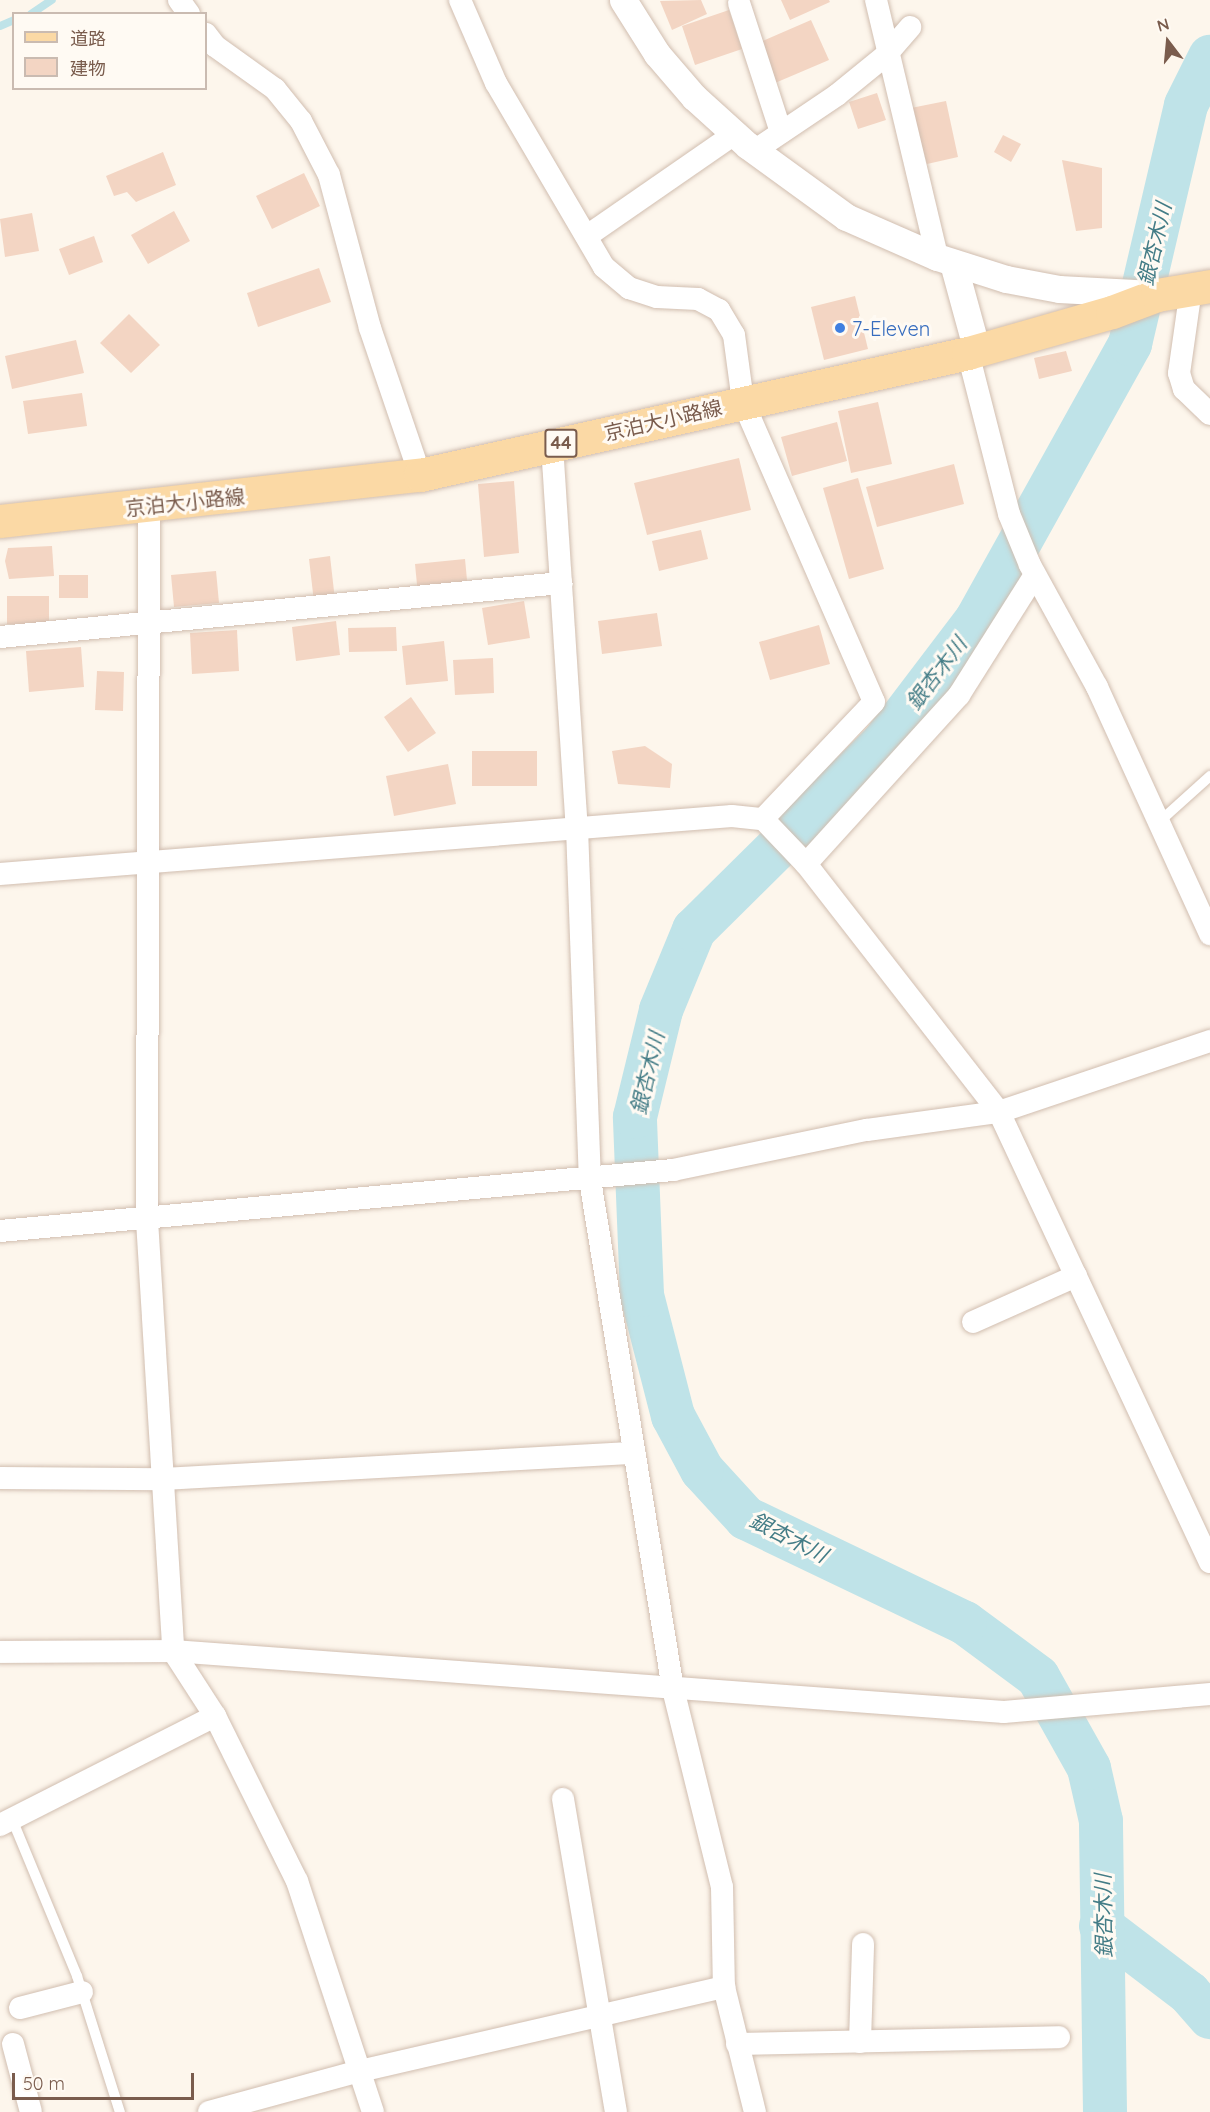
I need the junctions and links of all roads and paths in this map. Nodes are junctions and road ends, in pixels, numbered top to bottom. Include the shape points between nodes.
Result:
1 (460, 0) edge
2 (623, 0) edge
3 (876, 0) edge
4 (739, 3) dead end
5 (910, 27) dead end
6 (207, 35) edge
7 (886, 55) junction
8 (781, 132) junction
9 (745, 142) junction
10 (587, 236) junction
11 (945, 260) junction
12 (1182, 290) edge
13 (1116, 303) junction
14 (972, 352) junction
15 (743, 402) junction
16 (1210, 414) edge
17 (552, 445) junction
18 (420, 475) junction
19 (149, 506) junction
20 (0, 521) edge
21 (1032, 570) junction
22 (561, 583) junction
23 (148, 623) junction
24 (0, 637) edge
25 (1210, 776) edge
26 (763, 819) junction
27 (1159, 822) junction
28 (577, 828) junction
29 (146, 863) junction
30 (806, 864) junction
31 (0, 874) edge
32 (1210, 934) edge
33 (1210, 1041) edge
34 (999, 1112) junction
35 (590, 1180) junction
36 (147, 1220) junction
37 (0, 1231) edge
38 (1076, 1276) junction
39 (973, 1322) dead end
40 (634, 1453) junction
41 (0, 1478) edge
42 (163, 1479) junction
43 (1210, 1562) edge
44 (173, 1651) junction
45 (0, 1652) edge
46 (673, 1689) junction
47 (1210, 1694) edge
48 (215, 1716) junction
49 (563, 1799) dead end
50 (6, 1822) edge
51 (863, 1944) dead end
52 (724, 1987) junction
53 (82, 1992) junction
54 (20, 2008) dead end
55 (600, 2015) junction
56 (1059, 2037) dead end
57 (860, 2042) junction
58 (13, 2044) dead end
59 (737, 2044) junction
60 (360, 2071) junction
61 (31, 2112) edge
62 (120, 2112) edge
63 (208, 2112) edge
64 (373, 2112) edge
65 (616, 2112) edge
66 (755, 2112) edge

1 - 10 street via 496,83
2 - 9 street via 657,54 694,97
3 - 7 street
4 - 8 street
5 - 7 street
6 - 18 street via 275,89 301,121 329,175 370,328
7 - 8 street
7 - 11 street
8 - 9 street
9 - 10 street
9 - 11 street via 846,217
10 - 15 street via 604,267 629,288 657,297 698,299 720,310 734,335
11 - 13 street via 1006,279
11 - 14 street
12 - 13 main road, 京泊大小路線 / 44
12 - 16 street via 1179,373 1184,389
13 - 14 main road, 京泊大小路線 / 44
14 - 15 main road, 京泊大小路線 / 44
14 - 21 street via 1009,514
15 - 17 main road, 京泊大小路線 / 44
15 - 26 street via 874,702
17 - 18 main road, 京泊大小路線 / 44
17 - 22 street
18 - 19 main road, 京泊大小路線 / 44
19 - 20 main road, 京泊大小路線 / 44
19 - 23 street
21 - 27 street via 1097,687
21 - 30 street via 959,695
22 - 23 street
22 - 28 street
23 - 24 street
23 - 29 street
25 - 27 lane
26 - 28 street via 732,816
26 - 30 street
27 - 32 street
28 - 29 street
28 - 35 street
29 - 31 street
29 - 36 street
30 - 34 street
33 - 34 street
34 - 35 street via 867,1130 673,1170
34 - 38 street
35 - 36 street
35 - 40 street
36 - 37 street
36 - 42 street
38 - 39 street
38 - 43 street
40 - 42 street
40 - 46 street
41 - 42 street
42 - 44 street
44 - 45 street
44 - 46 street
44 - 48 street
46 - 47 street via 1004,1712
46 - 52 street via 722,1887
48 - 50 street
48 - 60 street via 297,1881
49 - 55 street
50 - 53 lane
51 - 57 street
52 - 55 street
52 - 59 street
53 - 54 street
53 - 62 lane
55 - 60 street
55 - 65 street
56 - 57 street
57 - 59 street
58 - 61 street
59 - 66 street
60 - 63 street
60 - 64 street

